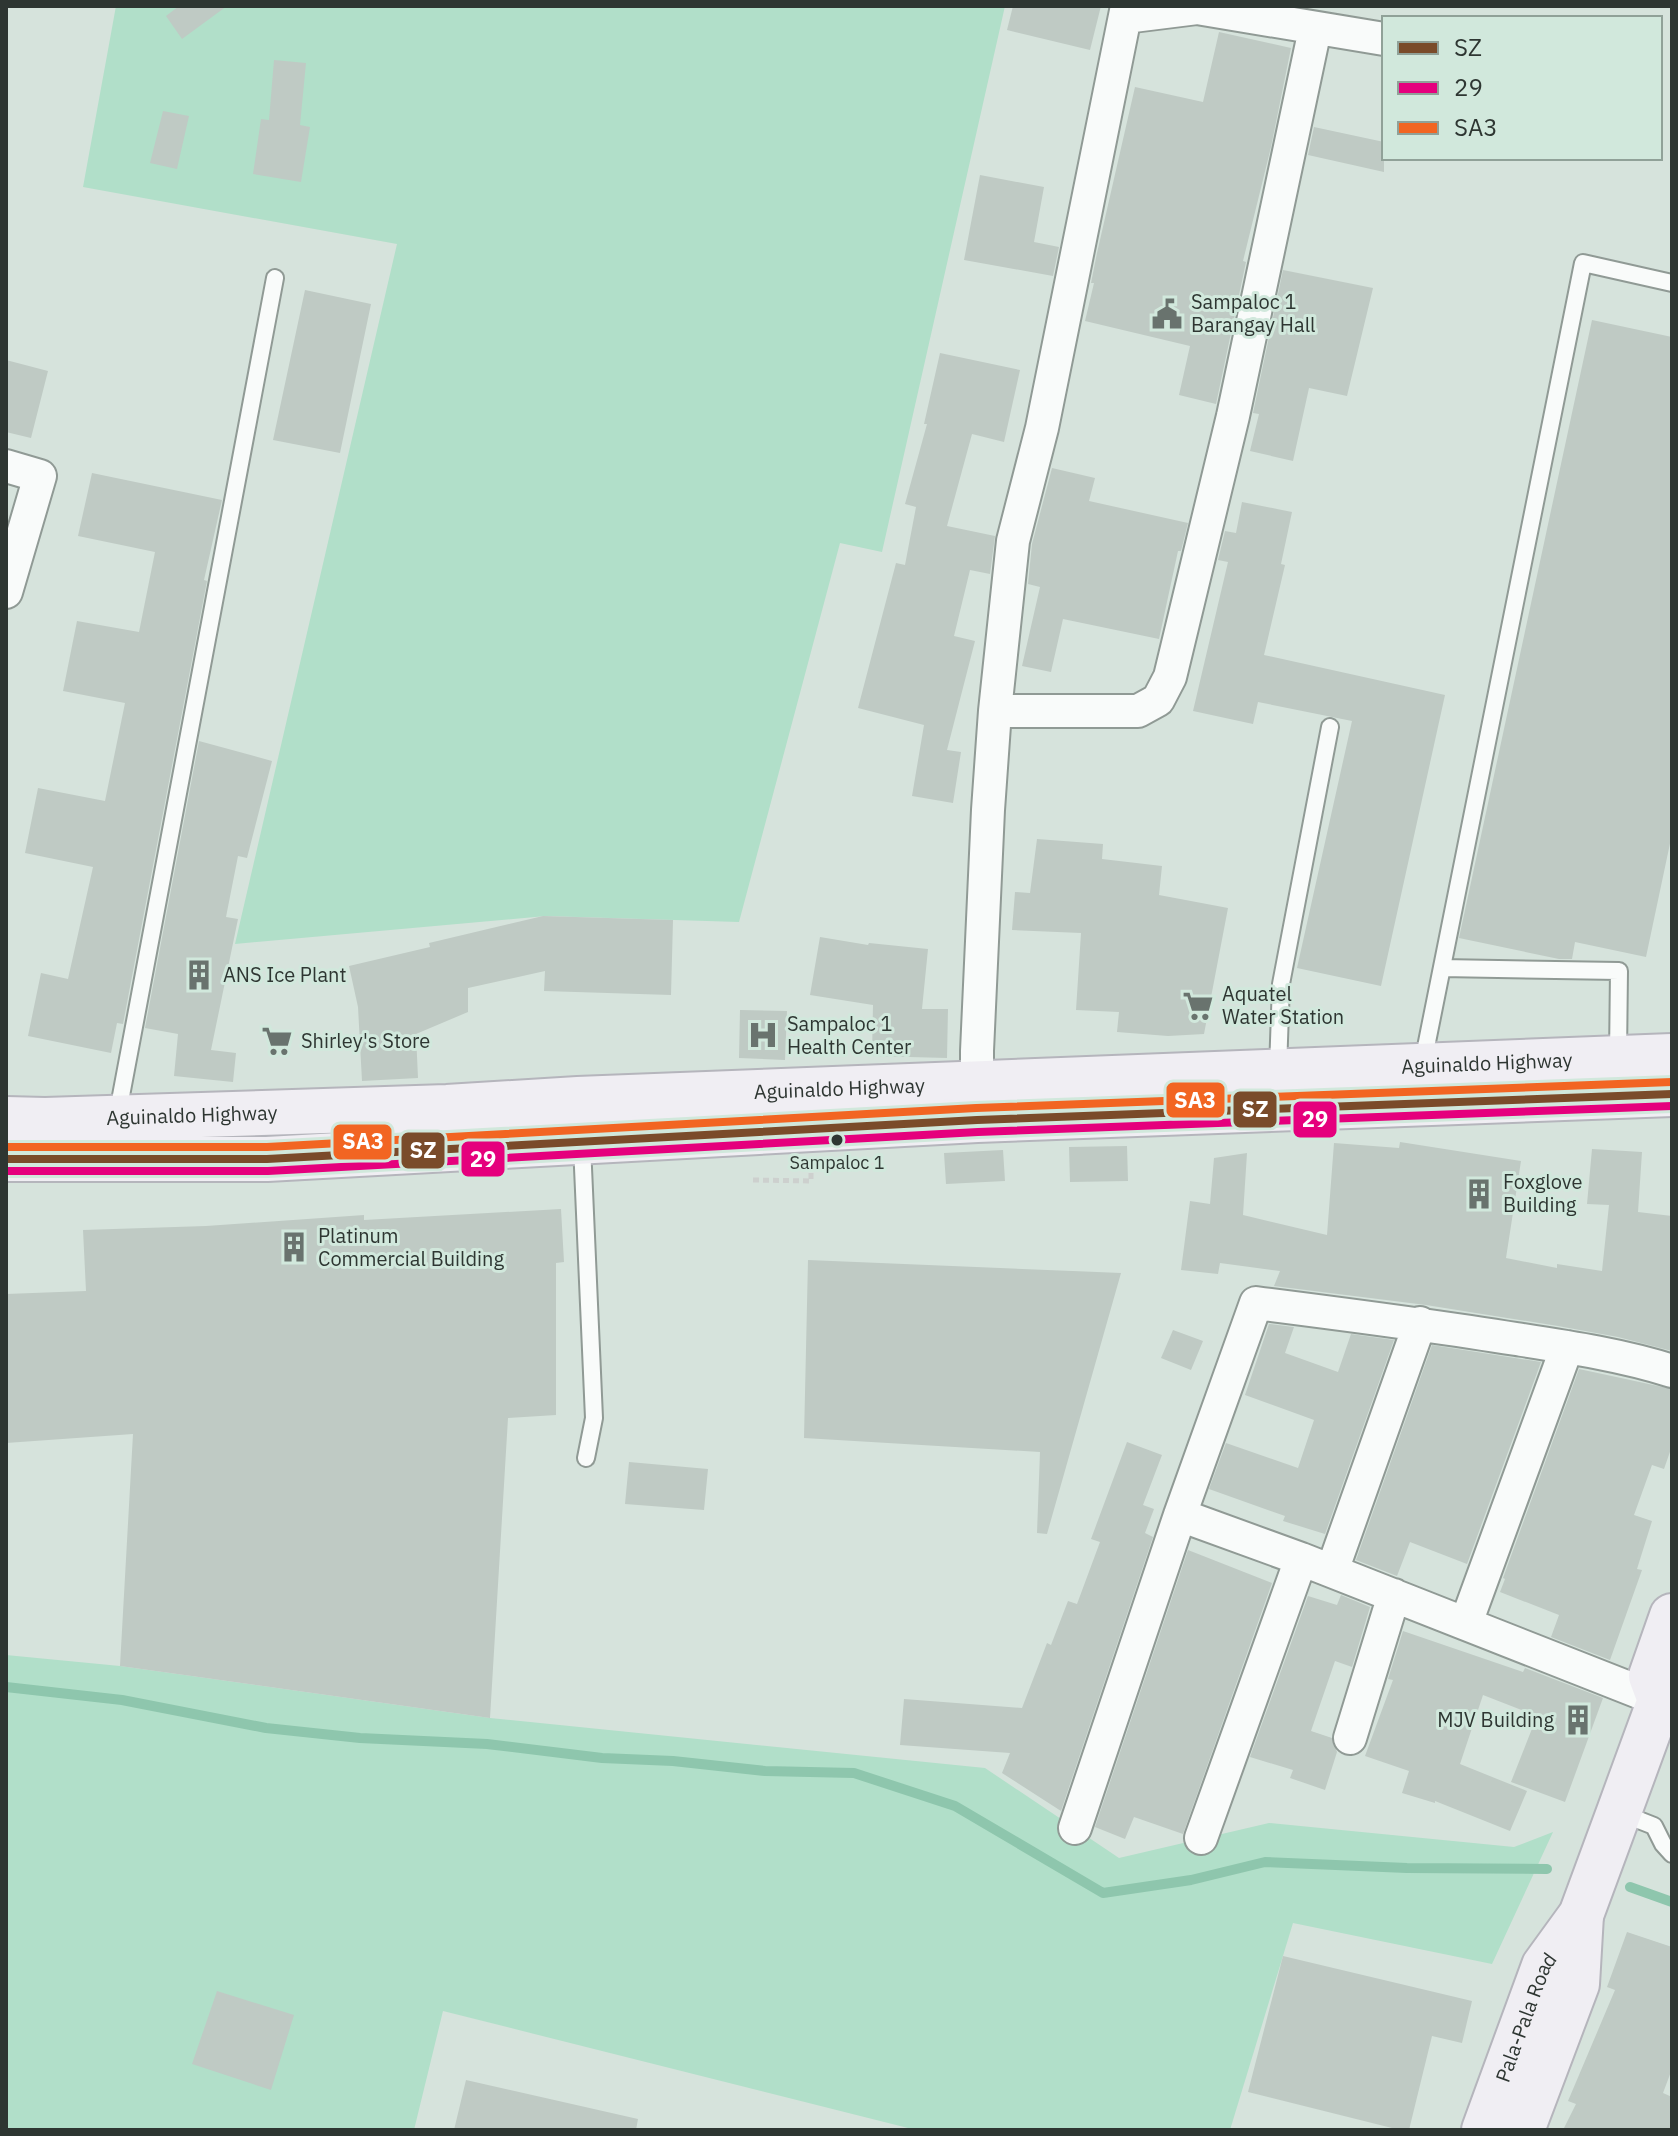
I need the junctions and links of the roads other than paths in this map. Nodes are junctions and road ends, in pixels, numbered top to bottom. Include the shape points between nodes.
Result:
1 (1126, 11) edge
2 (1315, 29) junction
3 (1382, 39) edge
4 (275, 278) dead end
5 (1672, 283) edge
6 (6, 466) edge
7 (6, 592) edge
8 (995, 711) junction
9 (1330, 727) dead end
10 (1442, 968) junction
11 (1672, 1056) edge
12 (1618, 1059) junction
13 (1422, 1068) junction
14 (1277, 1091) junction
15 (1672, 1094) edge
16 (977, 1102) junction
17 (117, 1117) junction
18 (580, 1120) junction
19 (25, 1140) edge
20 (1420, 1323) junction
21 (1567, 1347) junction
22 (1672, 1371) edge
23 (586, 1458) dead end
24 (1180, 1515) junction
25 (1301, 1559) junction
26 (1332, 1571) junction
27 (1394, 1595) junction
28 (1672, 1616) edge
29 (1466, 1623) junction
30 (1668, 1699) edge
31 (1350, 1738) dead end
32 (1615, 1823) junction
33 (1075, 1828) dead end
34 (1201, 1838) dead end
35 (1672, 1854) edge
36 (1581, 1915) junction
37 (1484, 2130) edge
38 (1522, 2130) edge

1 - 2 street via 1197,8
1 - 8 street via 1042,428 1013,541
2 - 3 street
2 - 8 street via 1231,428 1170,677 1158,700 1138,711
4 - 17 lane
5 - 10 lane via 1583,263
6 - 7 street via 40,476
8 - 16 street
9 - 14 lane via 1281,984
10 - 12 lane via 1619,971
10 - 13 lane
11 - 12 main road, Aguinaldo Highway
12 - 13 main road, Aguinaldo Highway
13 - 14 main road, Aguinaldo Highway
14 - 15 main road, Aguinaldo Highway
14 - 16 main road, Aguinaldo Highway
16 - 18 main road, Aguinaldo Highway
17 - 18 main road, Aguinaldo Highway via 447,1107
17 - 19 main road, Aguinaldo Highway
18 - 19 main road, Aguinaldo Highway via 267,1159
18 - 23 lane via 594,1418
20 - 21 street
20 - 24 street via 1256,1303
20 - 26 street
21 - 22 street
21 - 29 street
24 - 25 street
24 - 33 street
25 - 26 street
25 - 34 street
26 - 27 street
27 - 29 street
27 - 31 street
28 - 30 main road, Pala-Pala Road via 1651,1676
29 - 30 street
30 - 32 main road, Pala-Pala Road
32 - 35 lane via 1654,1826
32 - 36 main road, Pala-Pala Road
36 - 37 main road, Pala-Pala Road via 1544,1966
36 - 38 main road, Pala-Pala Road via 1577,1984

